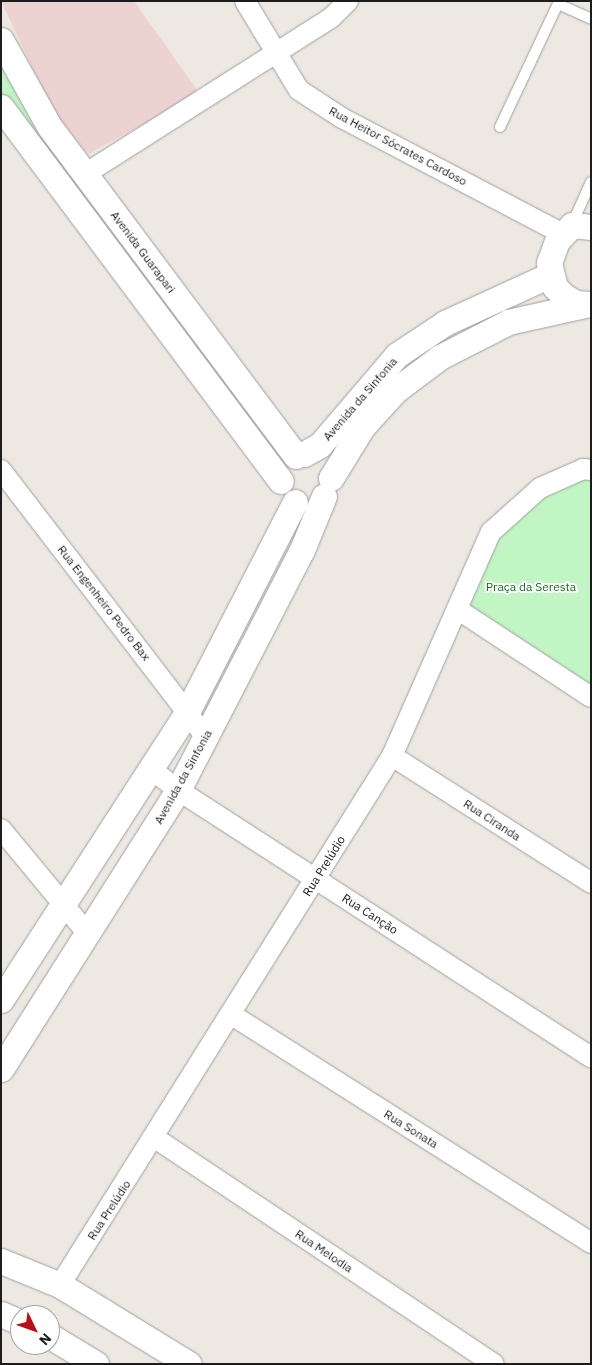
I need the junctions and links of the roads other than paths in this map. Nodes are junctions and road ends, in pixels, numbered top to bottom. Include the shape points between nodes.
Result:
1 (245, 1) edge
2 (348, 1) edge
3 (591, 19) edge
4 (1, 40) edge
5 (276, 54) junction
6 (1, 107) edge
7 (500, 127) dead end
8 (85, 174) junction
9 (591, 182) edge
10 (65, 189) junction
11 (575, 229) edge
12 (550, 275) junction
13 (590, 304) edge
14 (300, 455) junction
15 (1, 470) edge
16 (591, 470) edge
17 (281, 481) junction
18 (328, 487) junction
19 (295, 502) junction
20 (457, 609) junction
21 (591, 697) edge
22 (187, 712) junction
23 (206, 736) junction
24 (392, 756) junction
25 (151, 769) junction
26 (178, 790) junction
27 (1, 829) edge
28 (316, 879) junction
29 (591, 883) edge
30 (61, 904) junction
31 (87, 933) junction
32 (1, 1000) edge
33 (232, 1015) junction
34 (591, 1056) edge
35 (1, 1069) edge
36 (155, 1138) junction
37 (591, 1242) edge
38 (1, 1261) edge
39 (60, 1285) junction
40 (60, 1342) edge
41 (96, 1364) edge
42 (189, 1364) edge
43 (494, 1364) edge

1 - 5 street, Rua Heitor Sócrates Cardoso
2 - 5 street via 331,18
3 - 7 lane via 558,4
4 - 8 street, Avenida Guarapari via 50,126
5 - 8 street
5 - 11 street, Rua Heitor Sócrates Cardoso via 299,90 342,118
6 - 10 street, Avenida Guarapari
8 - 10 street
8 - 14 street, Avenida Guarapari
9 - 11 lane
10 - 17 street, Avenida Guarapari
11 - 12 street via 551,251
12 - 13 street, Avenida da Sinfonia via 564,296
12 - 14 street, Avenida da Sinfonia via 445,323 398,355 320,446
13 - 18 street, Avenida da Sinfonia via 508,322 440,356 396,390 363,426
14 - 17 street, Avenida da Sinfonia via 284,466
14 - 18 street, Avenida da Sinfonia via 325,463
15 - 22 street, Rua Engenheiro Pedro Bax
16 - 20 street, Rua Prelúdio via 583,469 540,488 491,532
17 - 19 street via 288,497
18 - 19 street via 311,504
18 - 23 street, Avenida da Sinfonia via 302,550
19 - 22 street
20 - 21 street
20 - 24 street, Rua Prelúdio
22 - 23 street, Rua Engenheiro Pedro Bax
22 - 25 street
23 - 26 street, Avenida da Sinfonia
24 - 28 street, Rua Prelúdio
24 - 29 street, Rua Ciranda
25 - 26 street, Rua Canção
25 - 30 street
26 - 28 street, Rua Canção
26 - 31 street, Avenida da Sinfonia
27 - 30 street
28 - 33 street, Rua Prelúdio
28 - 34 street, Rua Canção
30 - 31 street
30 - 32 street
31 - 35 street, Avenida da Sinfonia
33 - 36 street, Rua Prelúdio
33 - 37 street, Rua Sonata
36 - 39 street, Rua Prelúdio
36 - 43 street, Rua Melodia
38 - 39 street
39 - 42 street
40 - 41 street

